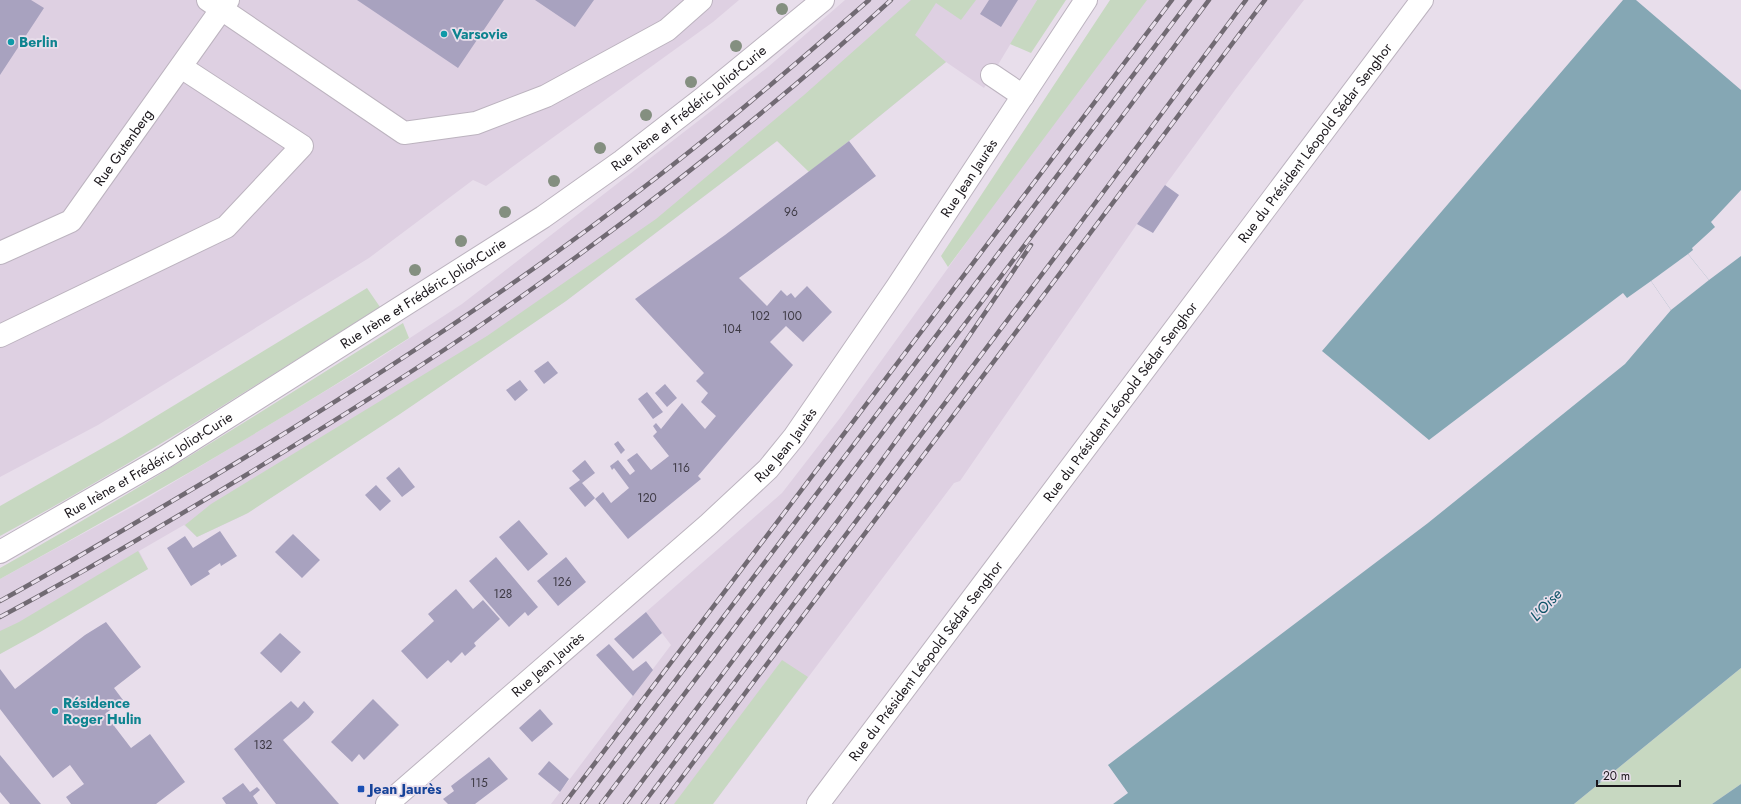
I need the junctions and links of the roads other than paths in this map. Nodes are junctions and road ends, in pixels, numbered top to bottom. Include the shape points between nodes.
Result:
1 (701, 0) edge
2 (823, 0) edge
3 (1086, 0) edge
4 (1422, 0) edge
5 (219, 3) edge
6 (181, 67) junction
7 (992, 75) dead end
8 (1023, 96) junction
9 (0, 253) edge
10 (0, 336) edge
11 (0, 552) edge
12 (387, 804) edge
13 (818, 804) edge

1 - 5 street via 667,30 546,96 476,123 404,133
2 - 11 street, Rue Irène et Frédéric Joliot-Curie via 702,99 543,218 171,454
3 - 8 street, Rue Jean Jaurès
4 - 13 street, Rue du Président Léopold Sédar Senghor
5 - 6 street, Rue Gutenberg
6 - 9 street, Rue Gutenberg via 71,221
6 - 10 street via 302,146 226,227
7 - 8 street
8 - 12 street, Rue Jean Jaurès via 802,425 768,469 709,524

